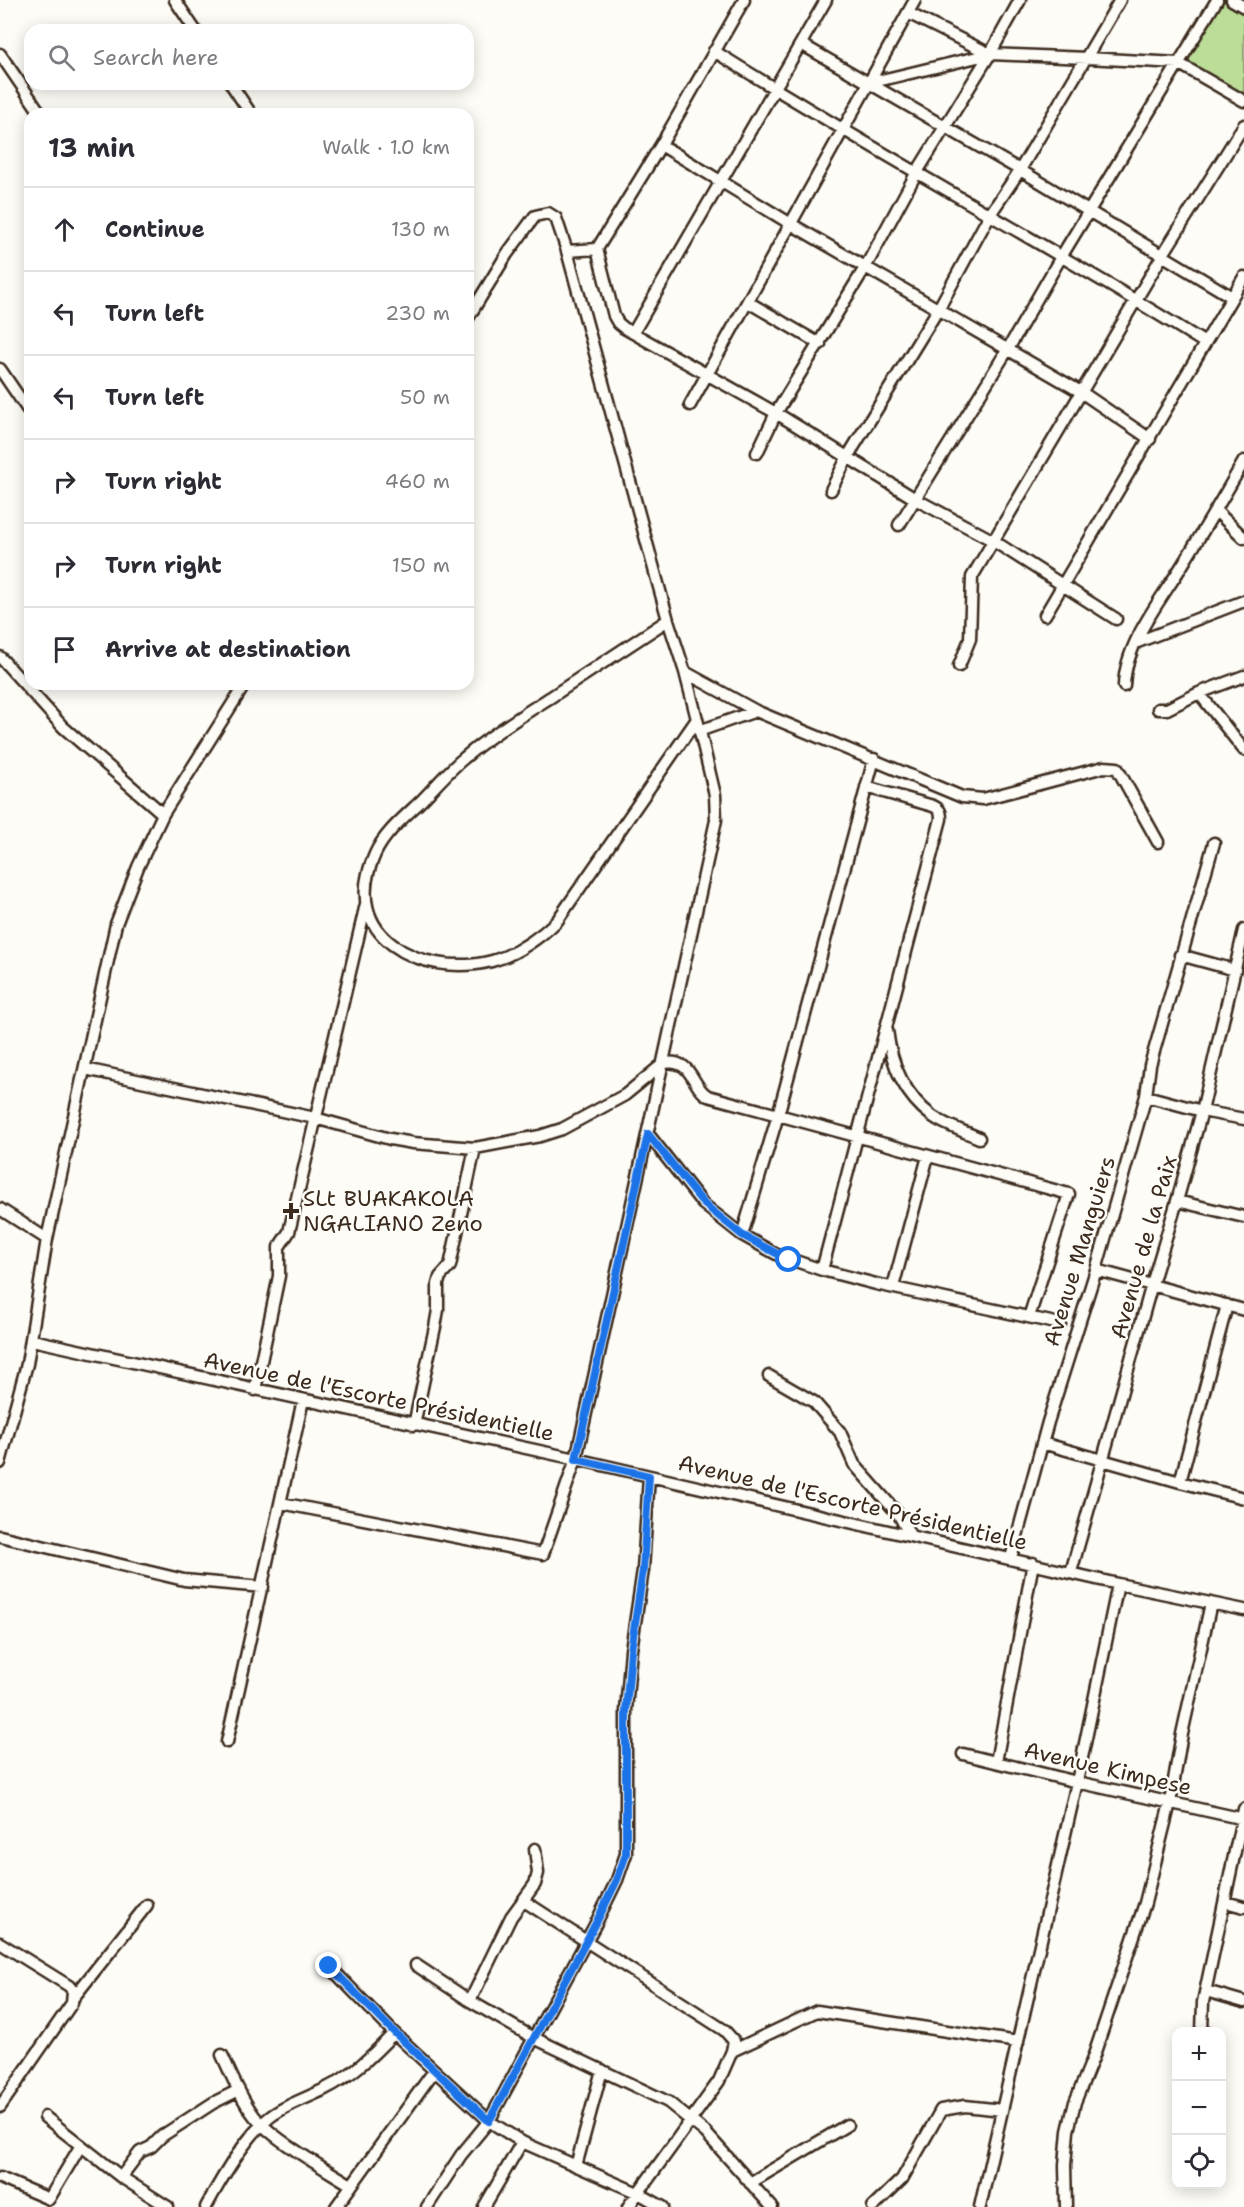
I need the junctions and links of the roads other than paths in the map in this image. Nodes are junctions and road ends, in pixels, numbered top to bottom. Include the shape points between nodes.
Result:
1 (175, 0) edge
2 (744, 0) edge
3 (826, 0) edge
4 (915, 0) edge
5 (1020, 0) edge
6 (1120, 0) edge
7 (1217, 0) edge
8 (1232, 0) edge
9 (1244, 7) edge
10 (908, 13) junction
11 (191, 24) edge
12 (801, 44) junction
13 (714, 51) junction
14 (0, 54) edge
15 (990, 54) junction
16 (1087, 58) junction
17 (1178, 63) junction
18 (868, 83) junction
19 (24, 89) edge
20 (774, 89) junction
21 (25, 90) edge
22 (235, 90) edge
23 (1244, 101) edge
24 (37, 108) edge
25 (247, 108) edge
26 (1244, 124) edge
27 (944, 127) junction
28 (843, 131) junction
29 (661, 145) junction
30 (1020, 170) junction
31 (917, 172) junction
32 (721, 181) junction
33 (1089, 211) junction
34 (989, 216) junction
35 (791, 224) junction
36 (597, 249) junction
37 (567, 251) junction
38 (1061, 256) junction
39 (1162, 256) junction
40 (866, 266) junction
41 (1244, 277) edge
42 (1232, 297) junction
43 (1136, 299) junction
44 (748, 302) junction
45 (474, 308) edge
46 (939, 308) junction
47 (633, 333) junction
48 (1205, 343) junction
49 (820, 344) junction
50 (1008, 349) junction
51 (0, 369) edge
52 (707, 374) junction
53 (1081, 392) junction
54 (24, 404) edge
55 (690, 405) dead end
56 (776, 413) junction
57 (1149, 439) junction
58 (757, 453) dead end
59 (848, 456) junction
60 (1244, 461) edge
61 (831, 490) dead end
62 (917, 500) junction
63 (1216, 511) junction
64 (899, 525) dead end
65 (1244, 538) edge
66 (992, 540) junction
67 (1062, 586) junction
68 (1244, 601) edge
69 (1045, 615) dead end
70 (1116, 619) dead end
71 (668, 620) junction
72 (1135, 643) junction
73 (0, 657) edge
74 (959, 666) dead end
75 (685, 672) junction
76 (1244, 676) edge
77 (24, 683) edge
78 (1124, 686) dead end
79 (30, 690) edge
80 (241, 690) edge
81 (1199, 693) junction
82 (1158, 710) dead end
83 (756, 711) junction
84 (697, 719) junction
85 (699, 731) junction
86 (1244, 750) edge
87 (874, 759) junction
88 (866, 787) junction
89 (163, 814) junction
90 (1158, 842) dead end
91 (1214, 843) dead end
92 (366, 903) junction
93 (1244, 930) edge
94 (1180, 955) junction
95 (1235, 970) junction
96 (886, 1024) junction
97 (664, 1063) junction
98 (85, 1069) junction
99 (1146, 1096) junction
100 (1202, 1111) junction
101 (778, 1115) junction
102 (315, 1118) junction
103 (1244, 1119) edge
104 (648, 1134) junction
105 (855, 1137) junction
106 (979, 1138) dead end
107 (475, 1148) junction
108 (928, 1156) junction
109 (1177, 1201) junction
110 (0, 1209) edge
111 (1244, 1217) edge
112 (742, 1235) junction
113 (47, 1239) junction
114 (822, 1270) junction
115 (1096, 1270) junction
116 (1152, 1284) junction
117 (893, 1287) junction
118 (1227, 1305) junction
119 (1244, 1310) edge
120 (1029, 1317) junction
121 (1060, 1324) dead end
122 (32, 1340) junction
123 (769, 1376) dead end
124 (255, 1390) junction
125 (303, 1400) junction
126 (414, 1425) junction
127 (1042, 1443) junction
128 (576, 1459) junction
129 (1103, 1461) junction
130 (0, 1463) edge
131 (649, 1476) junction
132 (1180, 1482) junction
133 (1244, 1498) edge
134 (281, 1503) junction
135 (910, 1535) junction
136 (0, 1536) edge
137 (1011, 1558) junction
138 (1033, 1563) junction
139 (1071, 1572) junction
140 (1118, 1584) junction
141 (263, 1587) junction
142 (1211, 1603) junction
143 (1244, 1611) edge
144 (227, 1742) dead end
145 (963, 1754) dead end
146 (996, 1762) junction
147 (1077, 1782) junction
148 (1170, 1803) junction
149 (1243, 1816) edge
150 (535, 1849) dead end
151 (525, 1901) junction
152 (1225, 1902) junction
153 (147, 1905) dead end
154 (1244, 1907) edge
155 (586, 1940) junction
156 (0, 1943) edge
157 (416, 1965) dead end
158 (329, 1966) dead end
159 (1206, 1991) junction
160 (74, 1997) junction
161 (470, 2001) junction
162 (1244, 2002) edge
163 (1202, 2027) edge
164 (394, 2032) junction
165 (534, 2038) junction
166 (1018, 2042) junction
167 (732, 2050) junction
168 (222, 2055) dead end
169 (602, 2070) junction
170 (434, 2071) junction
171 (238, 2090) junction
172 (0, 2108) edge
173 (1002, 2110) junction
174 (45, 2117) dead end
175 (691, 2120) junction
176 (489, 2121) junction
177 (262, 2124) junction
178 (847, 2125) dead end
179 (522, 2142) junction
180 (81, 2145) junction
181 (576, 2166) junction
182 (122, 2177) junction
183 (0, 2178) edge
184 (750, 2182) junction
185 (351, 2185) junction
186 (638, 2193) junction
187 (168, 2207) edge
188 (206, 2207) edge
189 (336, 2207) edge
190 (427, 2207) edge
191 (486, 2207) edge
192 (628, 2207) edge
193 (663, 2207) edge
194 (772, 2207) edge
195 (873, 2207) edge
196 (980, 2207) edge
197 (1066, 2207) edge

1 - 11 street
2 - 13 street
3 - 12 street
4 - 10 street
5 - 15 street
6 - 16 street
7 - 17 street
8 - 9 street
10 - 15 street
10 - 18 street
12 - 18 street
12 - 20 street
13 - 20 street
13 - 29 street
14 - 19 street
15 - 16 street
15 - 18 street
15 - 27 street
16 - 17 street
16 - 30 street
17 - 23 street
17 - 33 street
18 - 27 street
18 - 28 street
20 - 28 street
20 - 32 street
21 - 24 street
22 - 25 street
26 - 39 street
27 - 30 street
27 - 31 street
28 - 31 street
28 - 35 street
29 - 32 street
29 - 36 street
30 - 33 street
30 - 34 street
31 - 34 street
31 - 40 street
32 - 35 street
32 - 47 street
33 - 38 street
33 - 39 street
34 - 38 street
34 - 46 street
35 - 40 street
35 - 44 street
36 - 37 street
36 - 47 street via 614,316
37 - 45 street via 556,218 548,213 535,216
37 - 71 street
38 - 43 street
38 - 50 street
39 - 42 street
39 - 43 street
40 - 46 street
40 - 49 street
41 - 42 street
42 - 48 street
43 - 48 street
43 - 53 street
44 - 49 street
44 - 52 street
46 - 50 street
46 - 59 street
47 - 52 street
48 - 57 street
49 - 56 street
50 - 53 street
50 - 62 street
51 - 54 street
52 - 55 street
52 - 56 street
53 - 57 street
53 - 66 street
56 - 58 street
56 - 59 street
57 - 67 street
59 - 61 street
59 - 62 street
60 - 63 street
62 - 64 street
62 - 66 street
63 - 65 street
63 - 72 street
66 - 67 street
66 - 74 street via 972,577 970,639
67 - 69 street
67 - 70 street
68 - 72 street
71 - 75 street
71 - 92 street via 463,758 389,832 376,851 367,872
72 - 78 street via 1124,670
73 - 77 street
75 - 83 street
75 - 84 street
76 - 81 street
79 - 89 street via 63,726
80 - 89 street
81 - 82 street
81 - 86 street
83 - 85 street
83 - 87 street
84 - 85 street
84 - 92 street via 557,921 511,954 456,964 426,960 395,949 376,931
85 - 97 street via 715,795 716,820
87 - 88 street
87 - 90 street via 972,799 1104,766 1117,768
88 - 96 street via 933,806 941,813
88 - 101 street
89 - 98 street via 116,924
91 - 94 street, Avenue Manguiers
92 - 102 street
93 - 95 street, Avenue de la Paix
94 - 95 street
94 - 99 street, Avenue Manguiers via 1150,1065
95 - 100 street, Avenue de la Paix
96 - 105 street
96 - 106 street via 892,1060 908,1092 933,1116
97 - 101 street via 688,1069 700,1091 708,1096
97 - 104 street
97 - 107 street via 625,1095 562,1129
98 - 102 street
98 - 113 street
99 - 100 street
99 - 115 street, Avenue Manguiers
100 - 103 street
100 - 109 street, Avenue de la Paix
101 - 105 street
101 - 112 street
102 - 107 street via 390,1139
102 - 124 street via 289,1232 279,1247 279,1276
104 - 112 street via 698,1198
104 - 128 street
105 - 108 street
105 - 114 street
107 - 126 street via 450,1266 438,1284 438,1310
108 - 117 street
108 - 120 street via 1069,1194
109 - 111 street
109 - 116 street, Avenue de la Paix
110 - 113 street
112 - 114 street via 789,1260
113 - 122 street
114 - 117 street
115 - 116 street
115 - 127 street, Avenue Manguiers
116 - 118 street
116 - 129 street, Avenue de la Paix
117 - 120 street
118 - 119 street
118 - 132 street
120 - 121 street
122 - 124 street, Avenue de l'Escorte Présidentielle
122 - 130 street
123 - 135 street via 814,1402 840,1432 854,1464 899,1515
124 - 125 street, Avenue de l'Escorte Présidentielle
125 - 126 street, Avenue de l'Escorte Présidentielle
125 - 134 street
126 - 128 street, Avenue de l'Escorte Présidentielle
127 - 129 street
127 - 137 street, Avenue Manguiers
128 - 131 street, Avenue de l'Escorte Présidentielle
128 - 134 street via 543,1554
129 - 132 street
129 - 139 street, Avenue de la Paix
131 - 135 street, Avenue de l'Escorte Présidentielle
131 - 155 street via 643,1570 626,1712 626,1854
132 - 133 street
134 - 141 street
135 - 137 street, Avenue de l'Escorte Présidentielle
136 - 141 street via 184,1580
137 - 138 street, Avenue de l'Escorte Présidentielle
138 - 139 street, Avenue de l'Escorte Présidentielle
138 - 146 street
139 - 140 street, Avenue de l'Escorte Présidentielle
140 - 142 street, Avenue de l'Escorte Présidentielle
140 - 147 street
141 - 144 street
142 - 143 street, Avenue de l'Escorte Présidentielle
142 - 148 street
145 - 146 street, Avenue Kimpese
146 - 147 street, Avenue Kimpese
147 - 148 street, Avenue Kimpese
147 - 166 street
148 - 149 street, Avenue Kimpese
148 - 197 street via 1145,1904 1075,2102 1065,2165
149 - 152 street
150 - 151 street via 536,1884
151 - 155 street
151 - 161 street via 511,1917
152 - 154 street
152 - 159 street
153 - 160 street
155 - 165 street
155 - 167 street via 724,2030 734,2041
156 - 160 street via 69,1986
157 - 161 street
158 - 164 street
159 - 162 street
159 - 163 street
160 - 172 street
161 - 165 street
164 - 170 street
164 - 177 street via 354,2072 280,2109
165 - 169 street
165 - 176 street
166 - 167 street via 818,2011
166 - 173 street
167 - 175 street via 719,2081
168 - 171 street
169 - 175 street via 668,2102
169 - 181 street
170 - 176 street
170 - 185 street
171 - 177 street
171 - 182 street via 140,2152
173 - 195 street via 965,2106 941,2110 902,2178
173 - 196 street
174 - 180 street
175 - 184 street
175 - 186 street
176 - 179 street
176 - 190 street
177 - 185 street
177 - 188 street via 232,2162
178 - 184 street
179 - 181 street
179 - 191 street
180 - 182 street
180 - 183 street via 49,2199
181 - 186 street
182 - 187 street
184 - 194 street
185 - 189 street
186 - 192 street
186 - 193 street

